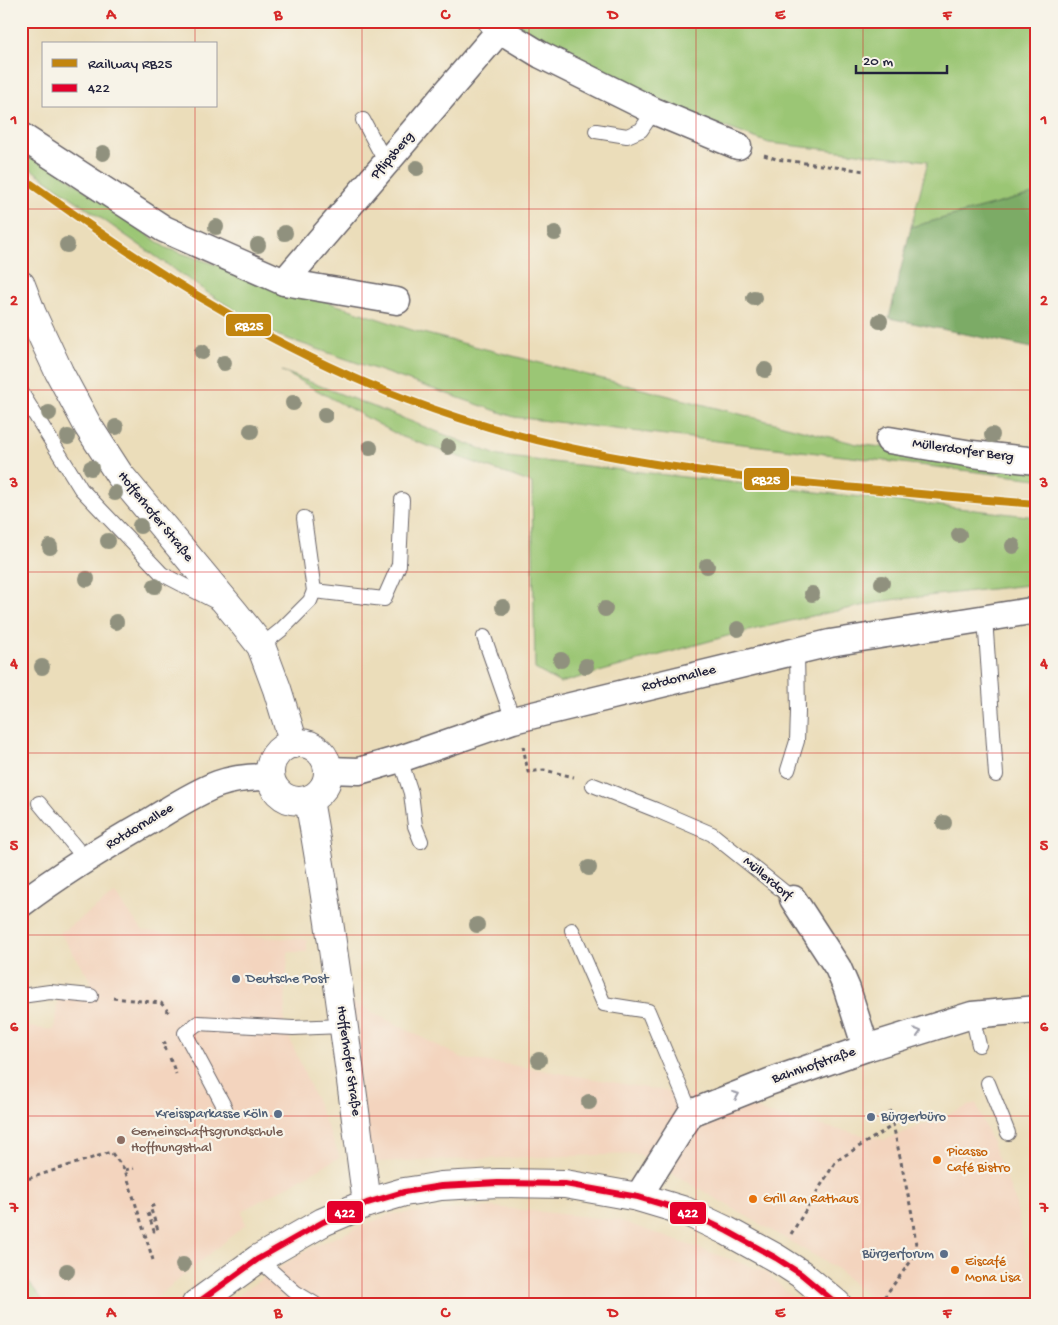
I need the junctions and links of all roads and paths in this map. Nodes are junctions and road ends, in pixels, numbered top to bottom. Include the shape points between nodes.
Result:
1 (496, 26) edge
2 (654, 112) junction
3 (363, 120) dead end
4 (596, 131) dead end
5 (21, 136) edge
6 (738, 146) joint
7 (386, 163) junction
8 (865, 171) dead end
9 (284, 282) junction
10 (21, 285) edge
11 (397, 301) dead end
12 (21, 392) edge
13 (889, 440) dead end
14 (1037, 461) edge
15 (402, 500) dead end
16 (304, 518) dead end
17 (314, 591) junction
18 (1037, 610) edge
19 (234, 612) junction
20 (985, 618) junction
21 (484, 637) dead end
22 (261, 646) junction
23 (797, 651) junction
24 (512, 720) junction
25 (294, 744) junction
26 (400, 759) junction
27 (328, 770) junction
28 (788, 770) dead end
29 (996, 775) dead end
30 (270, 777) junction
31 (593, 785) joint
32 (308, 800) junction
33 (39, 803) dead end
34 (421, 841) dead end
35 (86, 860) junction
36 (793, 900) joint
37 (21, 904) edge
38 (572, 930) dead end
39 (21, 996) edge
40 (91, 996) joint
41 (1037, 1009) edge
42 (972, 1015) junction
43 (343, 1026) junction
44 (185, 1034) junction
45 (162, 1045) dead end
46 (980, 1045) dead end
47 (866, 1048) junction
48 (176, 1074) dead end
49 (988, 1083) dead end
50 (225, 1108) dead end
51 (890, 1110) dead end
52 (691, 1113) junction
53 (892, 1126) junction
54 (1008, 1133) dead end
55 (134, 1168) dead end
56 (125, 1170) junction
57 (21, 1181) edge
58 (638, 1197) junction
59 (367, 1203) junction
60 (155, 1205) dead end
61 (148, 1212) dead end
62 (776, 1258) junction
63 (258, 1259) junction
64 (153, 1260) dead end
65 (196, 1304) edge
66 (315, 1304) edge
67 (837, 1304) edge
68 (879, 1304) edge

1 - 2 street, Pflipsberg via 540,55
1 - 7 street, Pflipsberg
2 - 4 lane via 642,130 628,136
2 - 6 street, Pflipsberg
3 - 7 lane
5 - 9 street via 164,229
6 - 8 path via 776,159
7 - 9 street, Pflipsberg
9 - 11 street
10 - 19 street, Hofferhofer Straße via 59,372 113,466
12 - 19 lane via 81,490 162,574
13 - 14 street, Müllerdorfer Berg
15 - 17 lane via 400,565 384,599
16 - 17 lane
17 - 22 lane via 310,601
18 - 20 street, Rotdornallee
19 - 22 street, Hofferhofer Straße
20 - 23 street, Rotdornallee via 830,642
20 - 29 lane
21 - 24 lane
22 - 25 street, Hofferhofer Straße
23 - 24 street, Rotdornallee
23 - 28 lane via 797,741
24 - 26 street, Rotdornallee
24 - 31 path via 524,748 528,772 560,773
25 - 27 street via 313,747 326,760
25 - 30 street via 278,752
26 - 27 street, Rotdornallee via 359,771
26 - 34 lane via 410,793 414,826
27 - 32 street via 324,788
30 - 32 street via 281,795 290,800
30 - 35 street, Rotdornallee via 239,778 217,784
31 - 36 lane, Müllerdorf via 712,834
32 - 43 street, Hofferhofer Straße
33 - 35 lane
35 - 37 street, Rotdornallee
36 - 47 street, Müllerdorf via 838,968
38 - 52 lane via 604,1004 648,1011
39 - 40 lane via 50,992
40 - 44 path via 161,1003
41 - 42 street, Bahnhofstraße
42 - 46 lane
47 -> 42 street, Bahnhofstraße
43 - 44 lane via 293,1028 198,1023
43 - 59 street, Hofferhofer Straße
44 - 50 lane
45 - 48 path
52 -> 47 street, Bahnhofstraße
49 - 54 lane
51 - 53 path
52 - 58 street
53 - 62 path via 836,1161
53 - 68 path via 912,1214 917,1253
55 - 56 path
56 - 57 path via 111,1152
56 - 64 path
58 - 59 street via 565,1184 498,1183 441,1186
58 - 62 street via 685,1211
59 - 63 street via 323,1222
60 - 61 path via 150,1207 158,1230 154,1231
62 - 67 street
63 - 65 street
63 - 66 lane via 295,1292

